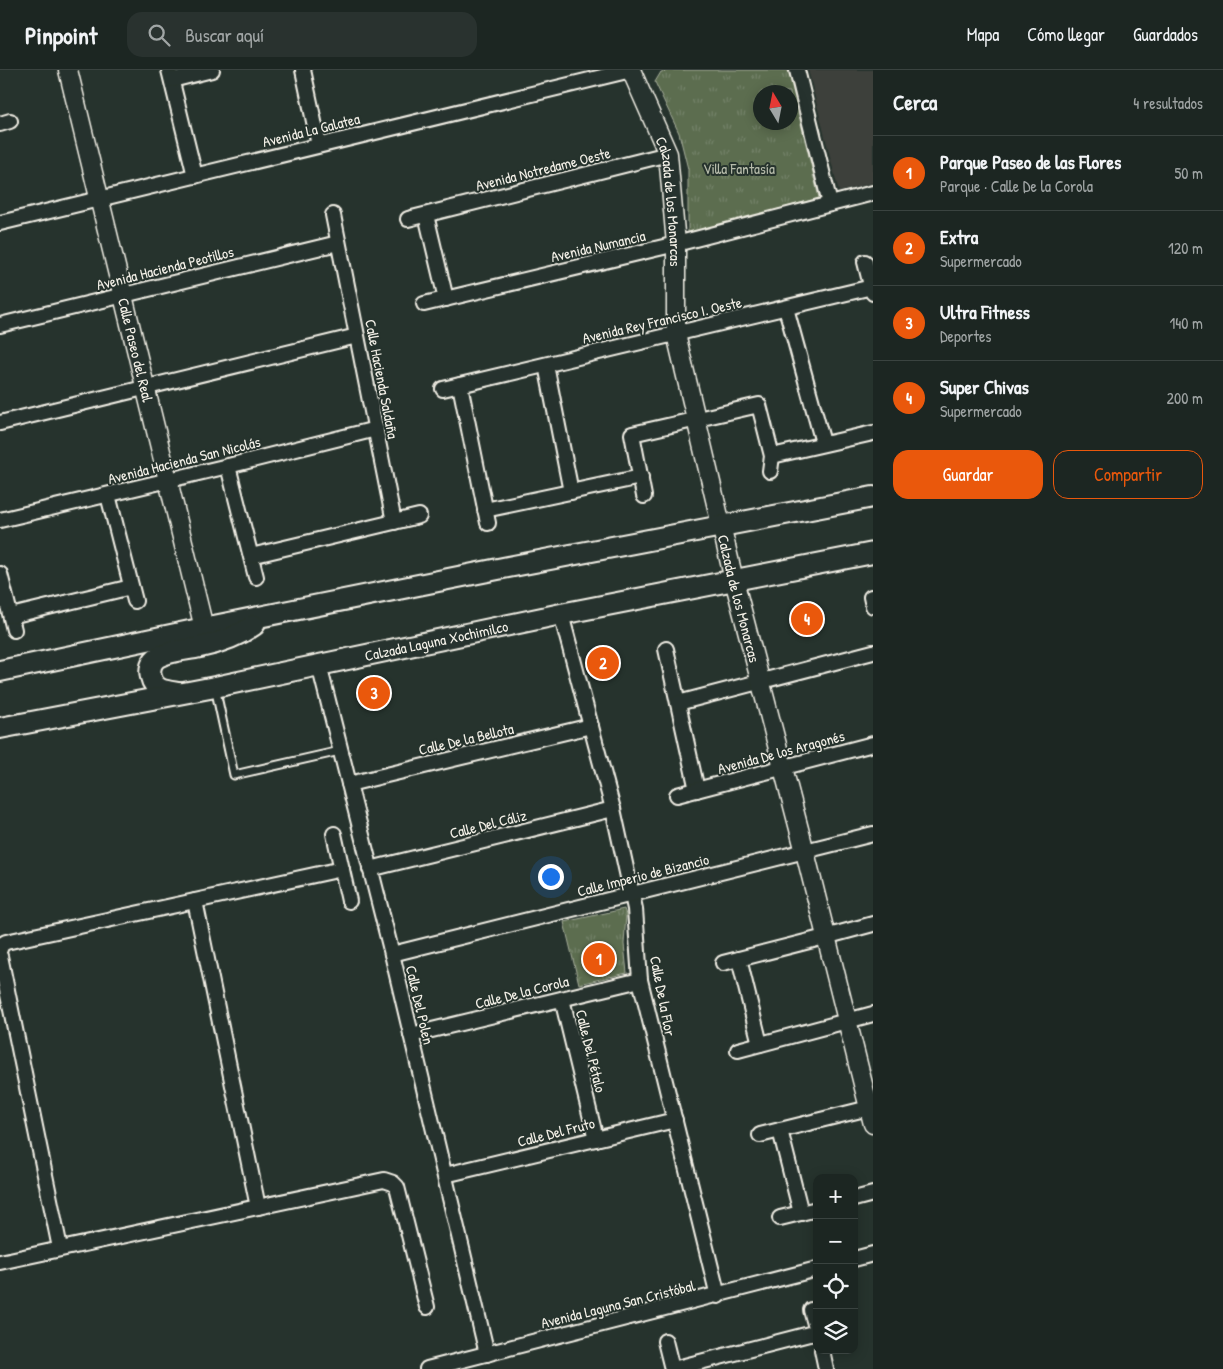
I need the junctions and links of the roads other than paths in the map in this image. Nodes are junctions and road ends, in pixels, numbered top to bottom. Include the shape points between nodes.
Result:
1 (68, 70) edge
2 (212, 70) edge
3 (303, 70) edge
4 (631, 70) edge
5 (797, 70) edge
6 (170, 75) edge
7 (319, 145) junction
8 (668, 154) junction
9 (195, 176) junction
10 (873, 193) edge
11 (99, 199) junction
12 (830, 204) junction
13 (426, 214) junction
14 (334, 215) dead end
15 (408, 219) dead end
16 (0, 223) edge
17 (338, 243) junction
18 (676, 244) junction
19 (865, 262) dead end
20 (872, 290) edge
21 (124, 296) junction
22 (446, 298) junction
23 (424, 304) dead end
24 (786, 308) junction
25 (0, 325) edge
26 (676, 334) junction
27 (357, 336) junction
28 (546, 365) junction
29 (460, 385) junction
30 (146, 388) junction
31 (443, 389) dead end
32 (695, 420) junction
33 (0, 423) edge
34 (376, 429) junction
35 (873, 433) edge
36 (823, 444) junction
37 (772, 456) junction
38 (228, 466) junction
39 (770, 471) dead end
40 (641, 477) junction
41 (169, 480) junction
42 (571, 492) junction
43 (108, 495) junction
44 (644, 496) dead end
45 (873, 498) edge
46 (419, 516) dead end
47 (0, 520) edge
48 (394, 522) junction
49 (722, 527) junction
50 (873, 553) edge
51 (251, 556) junction
52 (0, 574) edge
53 (256, 577) dead end
54 (734, 580) junction
55 (131, 587) junction
56 (135, 601) dead end
57 (561, 614) junction
58 (11, 616) junction
59 (268, 616) junction
60 (204, 628) junction
61 (14, 630) dead end
62 (666, 649) dead end
63 (873, 652) edge
64 (319, 665) junction
65 (0, 672) edge
66 (760, 682) junction
67 (215, 687) junction
68 (180, 694) junction
69 (678, 703) junction
70 (0, 718) edge
71 (23, 724) junction
72 (591, 726) junction
73 (0, 728) edge
74 (873, 744) edge
75 (340, 751) junction
76 (782, 769) junction
77 (349, 784) junction
78 (697, 790) junction
79 (677, 795) dead end
80 (613, 809) junction
81 (334, 834) dead end
82 (873, 834) edge
83 (805, 852) junction
84 (342, 869) junction
85 (370, 869) junction
86 (632, 895) junction
87 (196, 901) junction
88 (349, 901) dead end
89 (873, 924) edge
90 (826, 938) junction
91 (0, 949) edge
92 (392, 954) junction
93 (0, 956) edge
94 (739, 959) junction
95 (723, 963) dead end
96 (640, 980) junction
97 (562, 999) junction
98 (873, 1014) edge
99 (847, 1021) junction
100 (411, 1036) junction
101 (760, 1044) junction
102 (738, 1050) dead end
103 (872, 1113) edge
104 (675, 1120) junction
105 (780, 1130) junction
106 (760, 1135) dead end
107 (596, 1139) junction
108 (445, 1175) junction
109 (873, 1194) edge
110 (858, 1198) edge
111 (258, 1206) junction
112 (813, 1210) edge
113 (801, 1213) junction
114 (780, 1218) dead end
115 (60, 1248) junction
116 (873, 1254) edge
117 (858, 1258) edge
118 (0, 1262) edge
119 (813, 1270) edge
120 (718, 1296) junction
121 (426, 1307) dead end
122 (811, 1310) dead end
123 (813, 1317) edge
124 (813, 1333) edge
125 (665, 1341) dead end
126 (487, 1354) junction
127 (823, 1354) edge
128 (427, 1369) edge
129 (673, 1369) edge
130 (826, 1369) edge

1 - 11 street, Calle Paseo del Real
2 - 6 street
3 - 7 street
4 - 7 street, Avenida La Galatea
4 - 8 street, Calzada de los Monarcas
5 - 12 street
6 - 9 street
7 - 9 street, Avenida La Galatea
8 - 13 street, Avenida Notredame Oeste
8 - 18 street, Calzada de los Monarcas
9 - 11 street, Avenida La Galatea
10 - 12 street, Avenida Numancia
11 - 16 street, Avenida La Galatea
11 - 21 street, Calle Paseo del Real
12 - 18 street, Avenida Numancia
13 - 15 street, Avenida Notredame Oeste
13 - 22 street
14 - 17 street, Calle Hacienda Saldaña
17 - 21 street, Avenida Hacienda Peotillos
17 - 27 street, Calle Hacienda Saldaña
18 - 22 street, Avenida Numancia
18 - 26 street, Calzada de los Monarcas
19 - 20 street
20 - 24 street, Avenida Rey Francisco I. Oeste
21 - 25 street, Avenida Hacienda Peotillos
21 - 30 street, Calle Paseo del Real
22 - 23 street, Avenida Numancia
24 - 26 street, Avenida Rey Francisco I. Oeste
24 - 36 street
26 - 28 street, Avenida Rey Francisco I. Oeste
26 - 32 street, Calzada de los Monarcas
27 - 30 street
27 - 34 street, Calle Hacienda Saldaña
28 - 29 street, Avenida Rey Francisco I. Oeste
28 - 42 street
29 - 31 street, Avenida Rey Francisco I. Oeste
29 - 42 street via 486,517
30 - 33 street
30 - 41 street, Calle Paseo del Real
32 - 37 street via 758,405
32 - 40 street via 632,434
32 - 49 street, Calzada de los Monarcas
34 - 38 street, Avenida Hacienda San Nicolás
34 - 48 street, Calle Hacienda Saldaña
35 - 36 street
36 - 37 street
37 - 39 street
38 - 41 street, Avenida Hacienda San Nicolás
38 - 51 street
40 - 42 street
40 - 44 street
41 - 43 street, Avenida Hacienda San Nicolás
41 - 60 street, Calle Paseo del Real
43 - 47 street, Avenida Hacienda San Nicolás
43 - 55 street
45 - 49 main road
46 - 48 street
48 - 51 street
49 - 54 street, Calzada de los Monarcas
49 - 59 main road
50 - 54 main road, Calzada Laguna Xochimilco
51 - 53 street
52 - 58 street
54 - 57 main road, Calzada Laguna Xochimilco
54 - 66 street, Calzada de los Monarcas
55 - 56 street
55 - 58 street
57 - 64 main road, Calzada Laguna Xochimilco
57 - 72 street, Calle De la Flor
58 - 61 street
59 - 60 main road
59 - 68 main road via 223,641 157,657 151,664 153,685
60 - 65 main road
62 - 69 street
63 - 66 street
64 - 67 main road, Calzada Laguna Xochimilco
64 - 75 street, Calle Del Polen
66 - 69 street
66 - 76 street, Calzada de los Monarcas
67 - 68 main road, Calzada Laguna Xochimilco
67 - 75 lane via 234,775
68 - 71 main road, Calzada Laguna Xochimilco
69 - 78 street
70 - 71 main road
71 - 73 main road, Calzada Laguna Xochimilco
72 - 77 street, Calle De la Bellota
72 - 80 street, Calle De la Flor
74 - 76 street, Avenida De los Aragonés
75 - 77 street, Calle Del Polen
76 - 78 street, Avenida De los Aragonés
76 - 83 street, Calzada de los Monarcas
77 - 85 street, Calle Del Polen
78 - 79 street, Avenida De los Aragonés
80 - 85 street, Calle Del Cáliz
80 - 86 street, Calle De la Flor
81 - 84 street
82 - 83 street, Calle Imperio de Bizancio
83 - 86 street, Calle Imperio de Bizancio
83 - 90 street, Calzada de los Monarcas
84 - 87 street
84 - 88 street
85 - 92 street, Calle Del Polen
86 - 92 street, Calle Imperio de Bizancio
86 - 96 street, Calle De la Flor
87 - 91 street via 6,942
87 - 111 street
89 - 90 street
90 - 94 street
90 - 99 street, Calzada de los Monarcas
92 - 100 street, Calle Del Polen
93 - 115 street
94 - 95 street
94 - 101 street
96 - 97 street, Calle De la Corola
96 - 104 street, Calle De la Flor
97 - 100 street, Calle De la Corola
97 - 107 street, Calle Del Pétalo
98 - 99 street
99 - 101 street
99 - 103 street, Calzada de los Monarcas
100 - 108 street, Calle Del Polen
101 - 102 street
103 - 105 street
104 - 107 street, Calle Del Fruto
104 - 120 street, Calle De la Flor
105 - 106 street
105 - 113 street
107 - 108 street, Calle Del Fruto
108 - 126 street, Calle Del Polen
109 - 110 street
111 - 115 street
111 - 121 street via 384,1180 393,1182 397,1187
112 - 113 street
113 - 114 street
115 - 118 street
116 - 117 street
119 - 120 street, Avenida Laguna San Cristóbal
120 - 126 street, Avenida Laguna San Cristóbal
122 - 123 street
124 - 129 street
125 - 129 street
126 - 128 street, Avenida Laguna San Cristóbal
127 - 130 street

